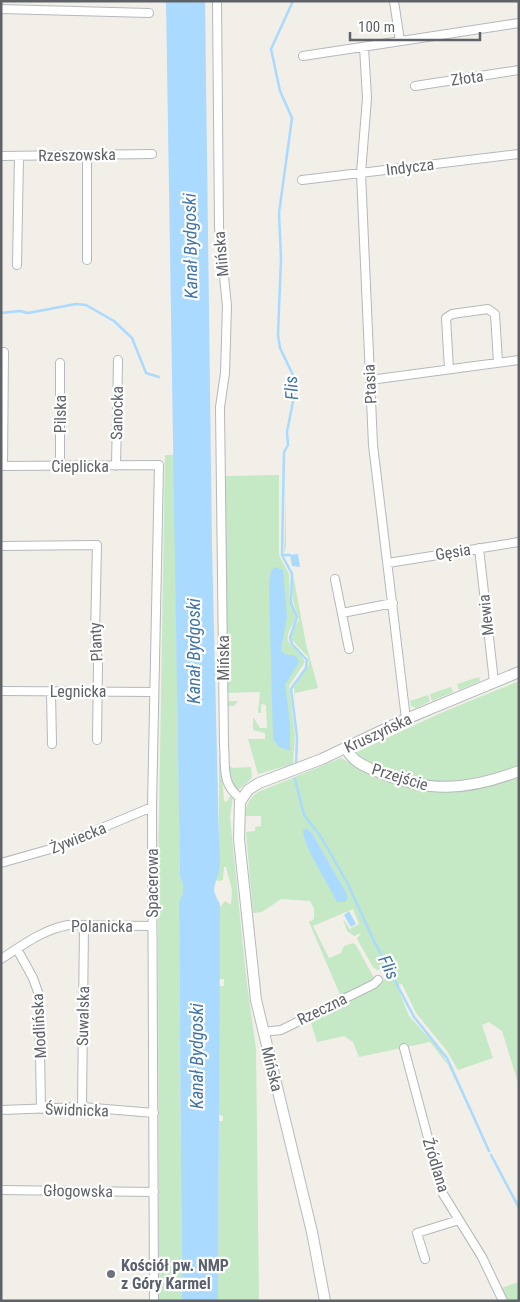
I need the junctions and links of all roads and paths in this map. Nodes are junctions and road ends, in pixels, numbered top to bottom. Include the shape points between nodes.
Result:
1 (217, 1) edge
2 (394, 1) edge
3 (1, 9) edge
4 (149, 13) dead end
5 (519, 23) edge
6 (400, 41) junction
7 (364, 47) junction
8 (303, 56) dead end
9 (519, 70) edge
10 (414, 86) dead end
11 (152, 154) dead end
12 (519, 154) edge
13 (1, 156) edge
14 (18, 156) junction
15 (88, 156) junction
16 (361, 174) junction
17 (302, 180) dead end
18 (87, 260) dead end
19 (17, 265) dead end
20 (4, 352) dead end
21 (118, 360) dead end
22 (519, 360) edge
23 (498, 362) junction
24 (60, 363) dead end
25 (449, 369) junction
26 (370, 380) junction
27 (159, 465) joint
28 (2, 466) edge
29 (60, 466) junction
30 (116, 466) junction
31 (519, 542) edge
32 (1, 546) edge
33 (479, 548) junction
34 (388, 563) junction
35 (335, 579) dead end
36 (393, 604) junction
37 (342, 613) junction
38 (349, 649) dead end
39 (519, 672) edge
40 (494, 682) junction
41 (1, 690) edge
42 (51, 692) junction
43 (98, 692) junction
44 (154, 692) junction
45 (406, 719) junction
46 (97, 740) dead end
47 (52, 744) dead end
48 (346, 748) junction
49 (519, 771) edge
50 (241, 799) junction
51 (152, 807) junction
52 (1, 863) edge
53 (84, 925) junction
54 (152, 926) junction
55 (17, 949) junction
56 (1, 959) edge
57 (378, 980) dead end
58 (263, 1032) junction
59 (404, 1048) dead end
60 (82, 1107) junction
61 (41, 1109) junction
62 (1, 1110) edge
63 (154, 1113) junction
64 (1, 1190) edge
65 (154, 1192) junction
66 (460, 1220) junction
67 (425, 1259) dead end
68 (154, 1301) edge
69 (325, 1301) edge
70 (503, 1301) edge

1 - 50 street, Mińska via 219,227 226,306 225,373 220,407 224,746 227,783
2 - 6 street
3 - 4 street
5 - 6 street
6 - 7 street
7 - 8 street
7 - 16 street, Ptasia via 366,104
9 - 10 street, Złota
11 - 15 street, Rzeszowska
12 - 16 street, Indycza
13 - 14 street, Rzeszowska
14 - 15 street, Rzeszowska
14 - 19 street
15 - 18 street
16 - 17 street, Indycza
16 - 26 street, Ptasia
20 - 28 street
21 - 30 street, Sanocka
22 - 23 street
23 - 25 street
23 - 25 street via 495,314 488,309 452,314 446,318
24 - 29 street, Pilska
25 - 26 street
26 - 34 street, Ptasia via 373,445
27 - 30 street, Cieplicka
27 - 44 street, Spacerowa
28 - 29 street, Cieplicka
29 - 30 street, Cieplicka
31 - 33 street, Gęsia
32 - 43 street, Planty via 97,545 95,635
33 - 34 street, Gęsia
33 - 40 street, Mewia
34 - 36 street, Ptasia
35 - 37 street
36 - 37 street
36 - 45 street, Ptasia
37 - 38 street
39 - 40 street, Kruszyńska
40 - 45 street, Kruszyńska
41 - 42 street, Legnicka
42 - 43 street, Legnicka
42 - 47 street
43 - 44 street, Legnicka
43 - 46 street, Planty
44 - 51 street, Spacerowa
45 - 48 street, Kruszyńska
48 - 49 street, Przejście via 351,757 364,766 423,786 470,786
48 - 50 street, Kruszyńska via 255,786
50 - 58 street, Mińska via 239,839 254,987
51 - 52 street, Żywiecka via 54,848
51 - 54 street, Spacerowa
53 - 54 street, Polanicka
53 - 55 street, Polanicka via 47,931
53 - 60 street, Suwalska
54 - 63 street, Spacerowa
55 - 56 street, Polanicka
55 - 61 street, Modlińska via 39,995
57 - 58 street, Rzeczna via 281,1030
58 - 69 street, Mińska via 307,1208
59 - 66 street, Źródlana via 438,1179 443,1194
60 - 61 street, Świdnicka
60 - 63 street, Świdnicka
61 - 62 street, Świdnicka
63 - 65 street, Spacerowa
64 - 65 street, Głogowska
65 - 68 street, Spacerowa
66 - 67 street via 417,1233
66 - 70 street, Źródlana

